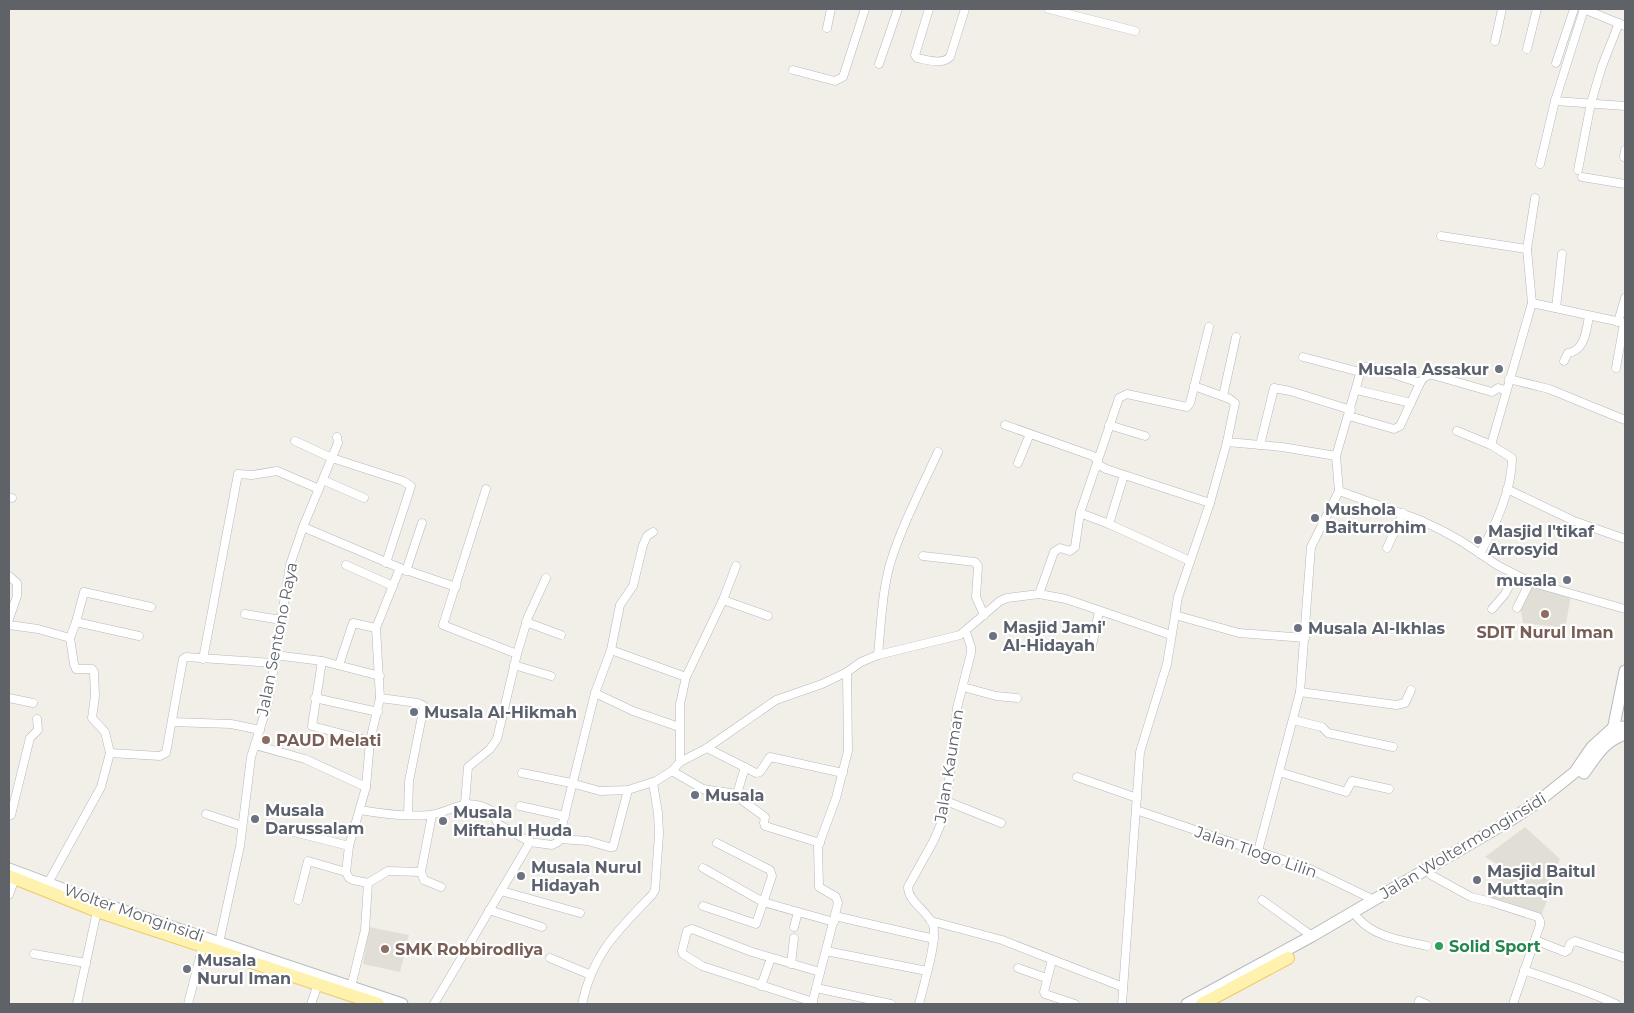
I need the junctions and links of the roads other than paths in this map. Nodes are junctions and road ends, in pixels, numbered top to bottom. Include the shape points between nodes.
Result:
1 (831, 9) edge
2 (865, 9) edge
3 (898, 9) edge
4 (929, 9) edge
5 (965, 9) edge
6 (1049, 9) edge
7 (1502, 9) edge
8 (1537, 9) edge
9 (1574, 9) edge
10 (1584, 9) edge
11 (1597, 11) edge
12 (1622, 24) edge
13 (827, 28) dead end
14 (1136, 31) dead end
15 (1494, 41) dead end
16 (1527, 50) dead end
17 (1556, 63) dead end
18 (880, 64) dead end
19 (793, 70) dead end
20 (1555, 101) junction
21 (1591, 103) junction
22 (1625, 106) edge
23 (1540, 164) dead end
24 (1625, 184) edge
25 (1535, 198) dead end
26 (1441, 236) dead end
27 (1527, 249) junction
28 (1562, 254) dead end
29 (1625, 298) edge
30 (1532, 303) junction
31 (1556, 308) junction
32 (1589, 317) junction
33 (1622, 323) edge
34 (1209, 327) dead end
35 (1236, 337) dead end
36 (1303, 357) dead end
37 (1564, 361) dead end
38 (1616, 368) dead end
39 (1360, 372) junction
40 (1509, 379) junction
41 (1420, 383) junction
42 (1194, 386) junction
43 (1357, 390) junction
44 (1506, 390) junction
45 (1223, 396) junction
46 (1411, 403) junction
47 (1350, 413) junction
48 (1625, 420) edge
49 (1005, 425) dead end
50 (1109, 425) junction
51 (1456, 431) dead end
52 (1030, 434) junction
53 (1145, 436) dead end
54 (337, 437) dead end
55 (295, 441) dead end
56 (1227, 442) junction
57 (1260, 445) junction
58 (1491, 445) junction
59 (938, 452) dead end
60 (1336, 456) junction
61 (332, 458) junction
62 (1097, 460) junction
63 (1018, 464) dead end
64 (1124, 474) junction
65 (323, 480) junction
66 (319, 489) junction
67 (486, 489) dead end
68 (1507, 489) junction
69 (1339, 491) junction
70 (364, 498) dead end
71 (1210, 504) junction
72 (1080, 513) junction
73 (1402, 513) junction
74 (422, 523) dead end
75 (1109, 524) junction
76 (303, 527) junction
77 (653, 532) dead end
78 (1625, 539) edge
79 (1387, 548) dead end
80 (1480, 554) junction
81 (922, 556) dead end
82 (1190, 561) junction
83 (386, 563) junction
84 (346, 565) dead end
85 (736, 566) dead end
86 (403, 570) junction
87 (1515, 575) junction
88 (9, 576) edge
89 (546, 578) dead end
90 (1530, 582) junction
91 (393, 586) junction
92 (456, 587) junction
93 (1038, 594) junction
94 (723, 600) junction
95 (151, 607) dead end
96 (1517, 608) dead end
97 (1492, 609) dead end
98 (1625, 609) edge
99 (1099, 611) junction
100 (244, 614) dead end
101 (984, 615) junction
102 (1175, 615) junction
103 (768, 616) dead end
104 (9, 619) edge
105 (281, 620) junction
106 (76, 622) junction
107 (526, 622) junction
108 (9, 625) edge
109 (376, 628) junction
110 (966, 632) junction
111 (561, 635) dead end
112 (1171, 635) junction
113 (139, 636) dead end
114 (70, 638) junction
115 (1305, 638) junction
116 (1092, 646) dead end
117 (611, 650) junction
118 (517, 654) junction
119 (878, 655) junction
120 (203, 659) junction
121 (274, 659) junction
122 (322, 661) junction
123 (339, 665) junction
124 (514, 665) junction
125 (1625, 671) edge
126 (848, 672) junction
127 (380, 676) junction
128 (551, 676) dead end
129 (686, 677) junction
130 (963, 687) junction
131 (1411, 690) dead end
132 (1300, 692) junction
133 (594, 693) junction
134 (9, 698) edge
135 (315, 698) junction
136 (380, 698) junction
137 (1017, 698) dead end
138 (33, 703) dead end
139 (378, 712) junction
140 (37, 719) dead end
141 (1293, 720) junction
142 (172, 722) junction
143 (679, 727) junction
144 (1625, 727) edge
145 (260, 730) junction
146 (1612, 734) junction
147 (1625, 734) edge
148 (370, 741) junction
149 (255, 745) junction
150 (1393, 747) dead end
151 (707, 748) junction
152 (110, 753) junction
153 (680, 762) junction
154 (745, 768) junction
155 (672, 771) junction
156 (1279, 772) junction
157 (522, 773) dead end
158 (842, 773) junction
159 (1077, 777) dead end
160 (571, 783) junction
161 (653, 783) junction
162 (366, 787) junction
163 (1389, 789) dead end
164 (628, 790) junction
165 (737, 794) junction
166 (1137, 798) junction
167 (946, 800) junction
168 (464, 804) junction
169 (520, 806) dead end
170 (360, 810) junction
171 (1136, 810) junction
172 (206, 814) dead end
173 (408, 815) junction
174 (432, 815) junction
175 (9, 816) edge
176 (564, 816) junction
177 (1001, 823) dead end
178 (242, 826) junction
179 (282, 828) dead end
180 (560, 838) junction
181 (530, 842) junction
182 (717, 843) dead end
183 (820, 843) junction
184 (349, 846) junction
185 (1258, 851) junction
186 (703, 868) dead end
187 (346, 872) junction
188 (421, 872) junction
189 (11, 874) edge
190 (1431, 875) junction
191 (48, 883) junction
192 (368, 883) junction
193 (441, 887) dead end
194 (501, 891) junction
195 (9, 895) edge
196 (298, 900) dead end
197 (1262, 900) dead end
198 (1374, 900) junction
199 (763, 902) junction
200 (703, 906) dead end
201 (97, 910) junction
202 (489, 910) junction
203 (798, 912) junction
204 (580, 913) dead end
205 (1358, 918) junction
206 (835, 919) junction
207 (931, 921) junction
208 (542, 927) dead end
209 (794, 927) dead end
210 (1312, 936) junction
211 (794, 938) dead end
212 (934, 939) junction
213 (1535, 940) junction
214 (198, 941) junction
215 (218, 943) junction
216 (1427, 946) dead end
217 (826, 951) junction
218 (34, 954) dead end
219 (1287, 954) junction
220 (550, 958) dead end
221 (771, 958) junction
222 (1625, 958) edge
223 (1052, 960) junction
224 (86, 962) junction
225 (790, 964) junction
226 (1018, 968) dead end
227 (1524, 970) junction
228 (927, 971) junction
229 (820, 972) junction
230 (591, 975) junction
231 (1046, 978) junction
232 (318, 984) junction
233 (761, 986) junction
234 (351, 987) junction
235 (1123, 987) junction
236 (816, 988) junction
237 (812, 1003) edge
238 (77, 1004) edge
239 (188, 1004) edge
240 (311, 1004) edge
241 (378, 1004) edge
242 (402, 1004) edge
243 (434, 1004) edge
244 (582, 1004) edge
245 (891, 1004) edge
246 (919, 1004) edge
247 (1075, 1004) edge
248 (1122, 1004) edge
249 (1187, 1004) edge
250 (1202, 1004) edge
251 (1513, 1004) edge
252 (1616, 1004) edge

1 - 13 street
2 - 19 street via 843,77 835,80
3 - 18 street
4 - 5 street via 915,56 939,62 950,57
6 - 14 street
7 - 15 street
8 - 16 street
9 - 17 street
10 - 11 street
10 - 20 street
11 - 12 street
12 - 21 street via 1602,66
20 - 21 street
20 - 23 street
21 - 22 street
21 - 24 street via 1580,174
25 - 27 street
26 - 27 street
27 - 30 street
28 - 31 street
29 - 33 street
30 - 31 street
30 - 40 street
31 - 32 street
32 - 33 street
32 - 37 street via 1582,344 1575,352 1568,353
33 - 38 street
34 - 42 street
35 - 45 street
36 - 39 street
39 - 41 street via 1365,366
39 - 43 street
40 - 44 street
40 - 48 street via 1549,389
41 - 44 street via 1433,375 1492,392 1498,388
41 - 46 street
42 - 45 street
42 - 50 street via 1187,408 1122,395
43 - 46 street
43 - 47 street
44 - 58 street
45 - 56 street via 1235,403
46 - 47 street via 1400,426 1394,429
47 - 57 street via 1274,388
47 - 60 street
49 - 52 street
50 - 53 street
50 - 62 street
51 - 58 street
52 - 62 street
52 - 63 street
54 - 61 street, Jalan Sentono Raya
55 - 61 street
56 - 57 street
56 - 71 street
57 - 60 street
58 - 68 street via 1512,458
59 - 119 street via 902,529 890,565 884,590
60 - 69 street
61 - 65 street, Jalan Sentono Raya
61 - 83 street via 411,486
62 - 64 street via 1101,467
62 - 72 street
64 - 71 street
64 - 75 street
65 - 66 street, Jalan Sentono Raya
65 - 70 street
66 - 76 street, Jalan Sentono Raya
66 - 120 street via 277,471 238,474
67 - 92 street
68 - 78 street via 1574,521
68 - 80 street via 1496,524
69 - 73 street
69 - 115 street via 1311,547
71 - 82 street
72 - 75 street
72 - 93 street via 1075,547 1070,550 1060,548 1054,552
73 - 79 street
73 - 80 street via 1441,530
74 - 86 street
75 - 82 street
76 - 83 street
76 - 105 street, Jalan Sentono Raya via 290,565
77 - 117 street via 643,545 634,586 620,605
80 - 87 street
81 - 101 street via 976,562 976,597
82 - 102 street
83 - 86 street
84 - 91 street
85 - 94 street
86 - 91 street
86 - 92 street
87 - 90 street
87 - 97 street
88 - 104 street via 17,583 17,596
89 - 107 street
90 - 96 street
90 - 98 street
91 - 109 street
92 - 118 street via 443,625
93 - 99 street via 1066,599
93 - 101 street via 1007,598
94 - 103 street
94 - 129 street
95 - 106 street via 84,592
99 - 112 street
99 - 116 street
100 - 105 street
101 - 110 street
102 - 112 street
102 - 115 street via 1239,633
105 - 121 street, Jalan Sentono Raya
106 - 113 street
106 - 114 street
107 - 111 street
107 - 118 street
108 - 114 street
109 - 123 street via 353,622
109 - 127 street
110 - 119 street
110 - 130 street, Jalan Kauman via 971,654
112 - 166 street via 1166,664 1140,752
114 - 152 street via 74,667 94,672 92,718 105,732
115 - 132 street
117 - 129 street
117 - 133 street
118 - 124 street
119 - 126 street
120 - 121 street
120 - 142 street via 186,657 181,661
121 - 122 street
121 - 145 street, Jalan Sentono Raya via 268,703
122 - 123 street
122 - 135 street
123 - 127 street
124 - 128 street
124 - 168 street via 497,739 490,749 468,766
125 - 146 main road
126 - 151 street via 776,700
126 - 158 street via 848,751
127 - 136 street
129 - 143 street via 680,698
130 - 137 street
130 - 167 street, Jalan Kauman via 957,708
131 - 132 street via 1404,702 1396,705
132 - 141 street
133 - 143 street
133 - 160 street
134 - 138 street
135 - 139 street
135 - 148 street via 312,726
136 - 139 street
136 - 173 street via 424,706 409,781
139 - 148 street
140 - 175 street via 38,730 30,738
141 - 150 street via 1322,727 1328,733
141 - 156 street
142 - 145 street via 231,724
142 - 152 street via 168,749 163,756
143 - 153 street
144 - 146 main road
145 - 149 street, Jalan Sentono Raya
146 - 147 main road, Jalan Woltermonginsidi
146 - 190 main road, Jalan Woltermonginsidi via 1582,775 1564,792
146 - 198 main road, Jalan Woltermonginsidi via 1592,747 1575,772 1535,804
148 - 162 street
149 - 162 street via 305,760
149 - 178 street, Jalan Sentono Raya
151 - 153 street
151 - 154 street
152 - 191 street via 100,787
153 - 155 street
154 - 158 street via 758,773 770,756
154 - 165 street
155 - 161 street
155 - 165 street via 703,789
156 - 163 street via 1346,792 1352,781
156 - 185 street
157 - 160 street
158 - 183 street
159 - 166 street
160 - 164 street via 600,791
160 - 176 street
161 - 164 street
161 - 230 street via 658,813 656,888 615,933
162 - 170 street
164 - 180 street via 613,847
165 - 183 street via 765,817 765,826
166 - 171 street
167 - 177 street
167 - 207 street, Jalan Kauman via 938,832 908,887 910,896
168 - 174 street
168 - 181 street via 492,811 498,824
169 - 176 street
170 - 173 street
170 - 184 street
171 - 185 street, Jalan Tlogo Lilin
171 - 235 street
172 - 178 street
173 - 174 street
174 - 188 street
176 - 180 street
178 - 215 street, Jalan Sentono Raya
179 - 184 street
180 - 181 street via 552,845
181 - 194 street
182 - 199 street via 770,870 772,876
183 - 206 street via 819,887 837,899
184 - 187 street
185 - 198 street, Jalan Tlogo Lilin via 1310,869
186 - 199 street
187 - 192 street via 349,878
187 - 196 street via 308,861
188 - 192 street via 388,871
188 - 193 street via 424,880
189 - 191 main road, Wolter Monginsidi
189 - 195 street
189 - 201 main road, Wolter Monginsidi
190 - 205 main road, Jalan Woltermonginsidi
190 - 213 street via 1470,897 1538,918 1540,925
191 - 214 main road, Wolter Monginsidi
192 - 234 street via 365,930
194 - 202 street
194 - 204 street
197 - 210 street
198 - 210 main road, Jalan Woltermonginsidi
199 - 200 street via 756,924
199 - 203 street
201 - 214 main road, Wolter Monginsidi
201 - 224 street
202 - 208 street
202 - 243 street
203 - 206 street
203 - 209 street
205 - 216 street via 1378,933
205 - 219 main road, Jalan Woltermonginsidi
206 - 212 street
206 - 217 street
207 - 212 street
207 - 223 street via 1002,940
210 - 219 main road, Jalan Woltermonginsidi
211 - 225 street
212 - 228 street
213 - 222 street via 1565,952 1575,941
213 - 227 street
214 - 215 main road, Wolter Monginsidi
214 - 232 main road, Wolter Monginsidi
214 - 239 street
215 - 234 main road, Wolter Monginsidi
217 - 228 street
217 - 229 street
218 - 224 street
219 - 249 main road
219 - 250 main road
220 - 230 street
221 - 225 street
221 - 233 street
221 - 233 street via 692,929 687,931 684,955 702,966
223 - 231 street
223 - 235 street
224 - 238 street
225 - 229 street
226 - 231 street
227 - 251 street
227 - 252 street
228 - 246 street
229 - 236 street
230 - 244 street
231 - 247 street via 1045,994
232 - 240 street
232 - 241 main road, Wolter Monginsidi
233 - 237 street
234 - 242 main road, Wolter Monginsidi
235 - 248 street
236 - 237 street
236 - 245 street

